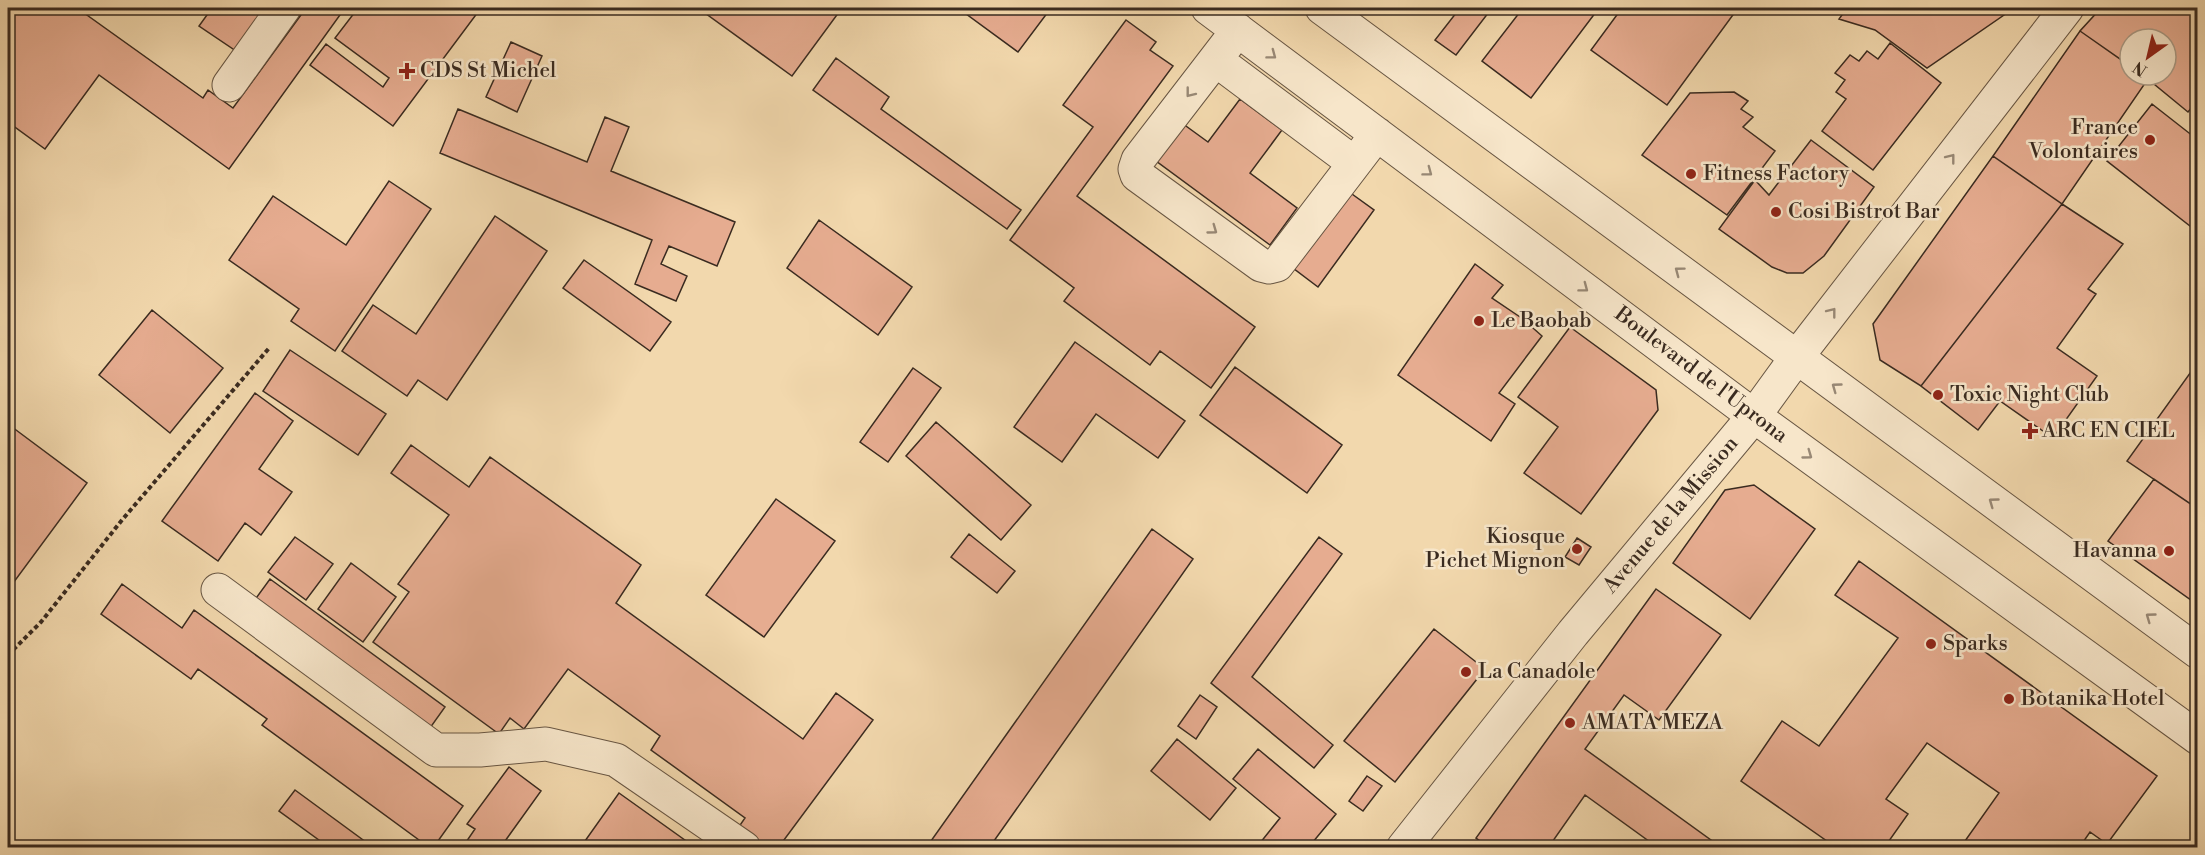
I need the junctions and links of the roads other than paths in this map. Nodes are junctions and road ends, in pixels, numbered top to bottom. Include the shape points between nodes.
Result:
1 (284, 8) edge
2 (1208, 8) edge
3 (1322, 8) edge
4 (2067, 8) edge
5 (1238, 30) junction
6 (1216, 60) junction
7 (229, 85) dead end
8 (1377, 134) junction
9 (1354, 163) junction
10 (1796, 358) junction
11 (1754, 416) junction
12 (218, 590) dead end
13 (2198, 652) edge
14 (2198, 738) edge
15 (744, 848) edge
16 (1403, 848) edge

1 - 7 street
2 - 5 street, Boulevard de l'Uprona
10 -> 3 street
10 -> 4 street, Avenue de la Mission
5 - 6 street
5 -> 8 street, Boulevard de l'Uprona
6 - 9 street
6 -> 9 street via 1138,160 1134,169 1137,176 1269,267 1276,265
8 - 9 street
8 -> 11 street, Boulevard de l'Uprona
10 - 11 street, Avenue de la Mission
13 -> 10 street
11 -> 14 street, Boulevard de l'Uprona
11 - 16 street, Avenue de la Mission via 1573,633
12 - 15 street via 436,750 546,744 616,760

